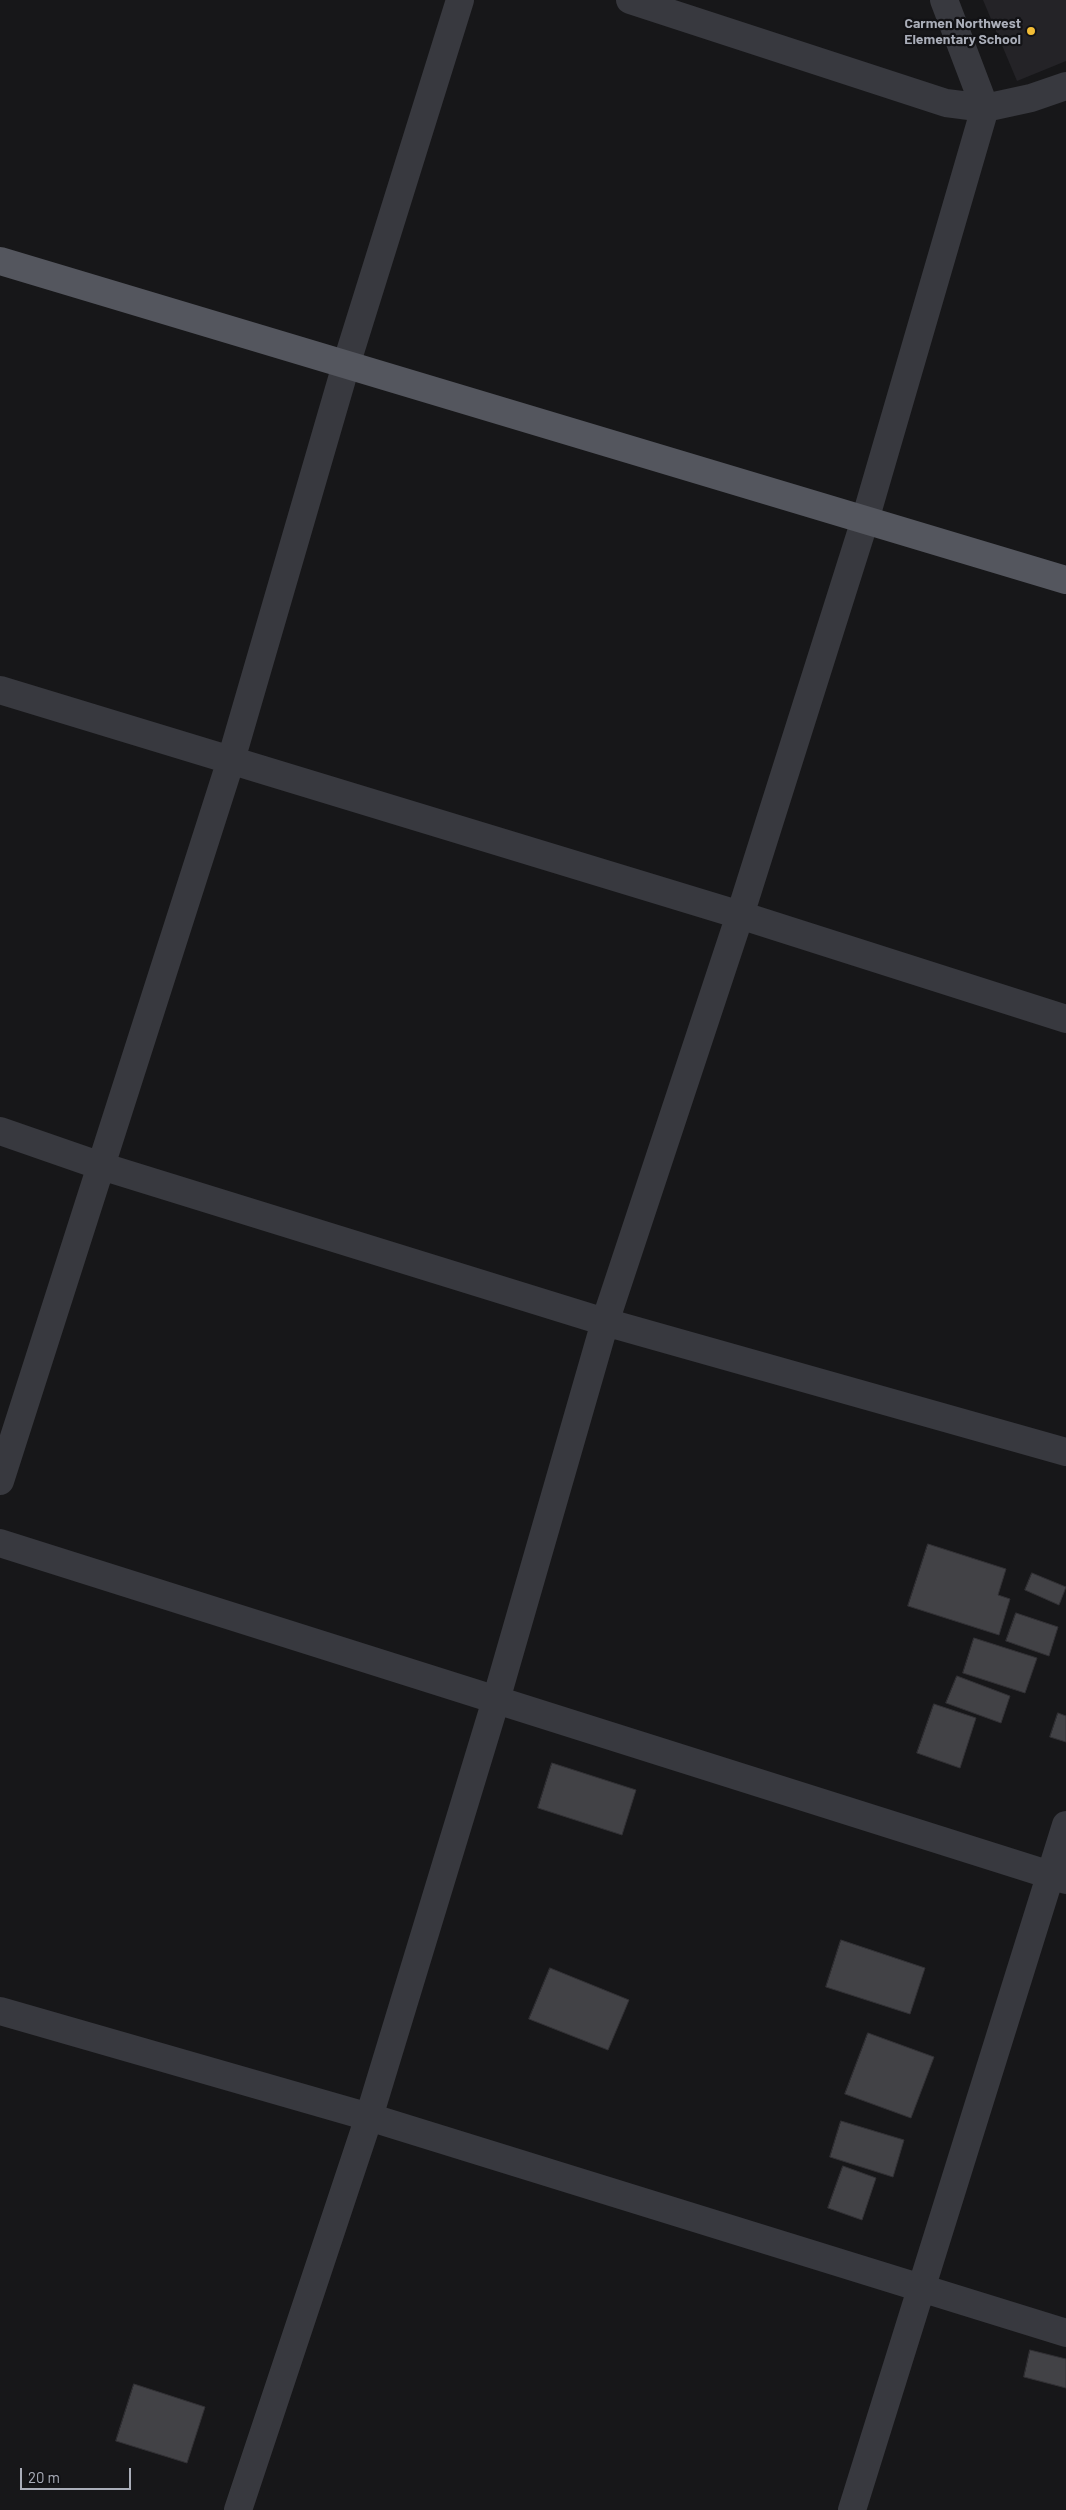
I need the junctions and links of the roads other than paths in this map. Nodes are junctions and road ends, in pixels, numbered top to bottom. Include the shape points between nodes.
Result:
1 (460, 0) edge
2 (630, 0) edge
3 (944, 0) edge
4 (1066, 86) edge
5 (985, 108) junction
6 (0, 261) edge
7 (346, 365) junction
8 (866, 520) junction
9 (1066, 580) edge
10 (0, 690) edge
11 (232, 760) junction
12 (740, 915) junction
13 (1066, 1019) edge
14 (0, 1131) edge
15 (101, 1166) junction
16 (605, 1322) junction
17 (1066, 1452) edge
18 (0, 1481) edge
19 (0, 1544) edge
20 (496, 1700) junction
21 (1066, 1825) edge
22 (1058, 1877) edge
23 (0, 2011) edge
24 (369, 2117) junction
25 (921, 2290) junction
26 (1066, 2334) edge
27 (238, 2510) edge
28 (852, 2510) edge

1 - 7 street
2 - 5 street via 946,103
3 - 5 street
4 - 5 street
5 - 8 street
6 - 7 main road
7 - 8 main road
7 - 11 street
8 - 9 main road
8 - 12 street
10 - 11 street
11 - 12 street
11 - 15 street
12 - 13 street
12 - 16 street
14 - 15 street
15 - 16 street
15 - 18 street
16 - 17 street
16 - 20 street
19 - 20 street
20 - 22 street
20 - 24 street
21 - 22 street
22 - 25 street
23 - 24 street
24 - 25 street
24 - 27 street
25 - 26 street
25 - 28 street

